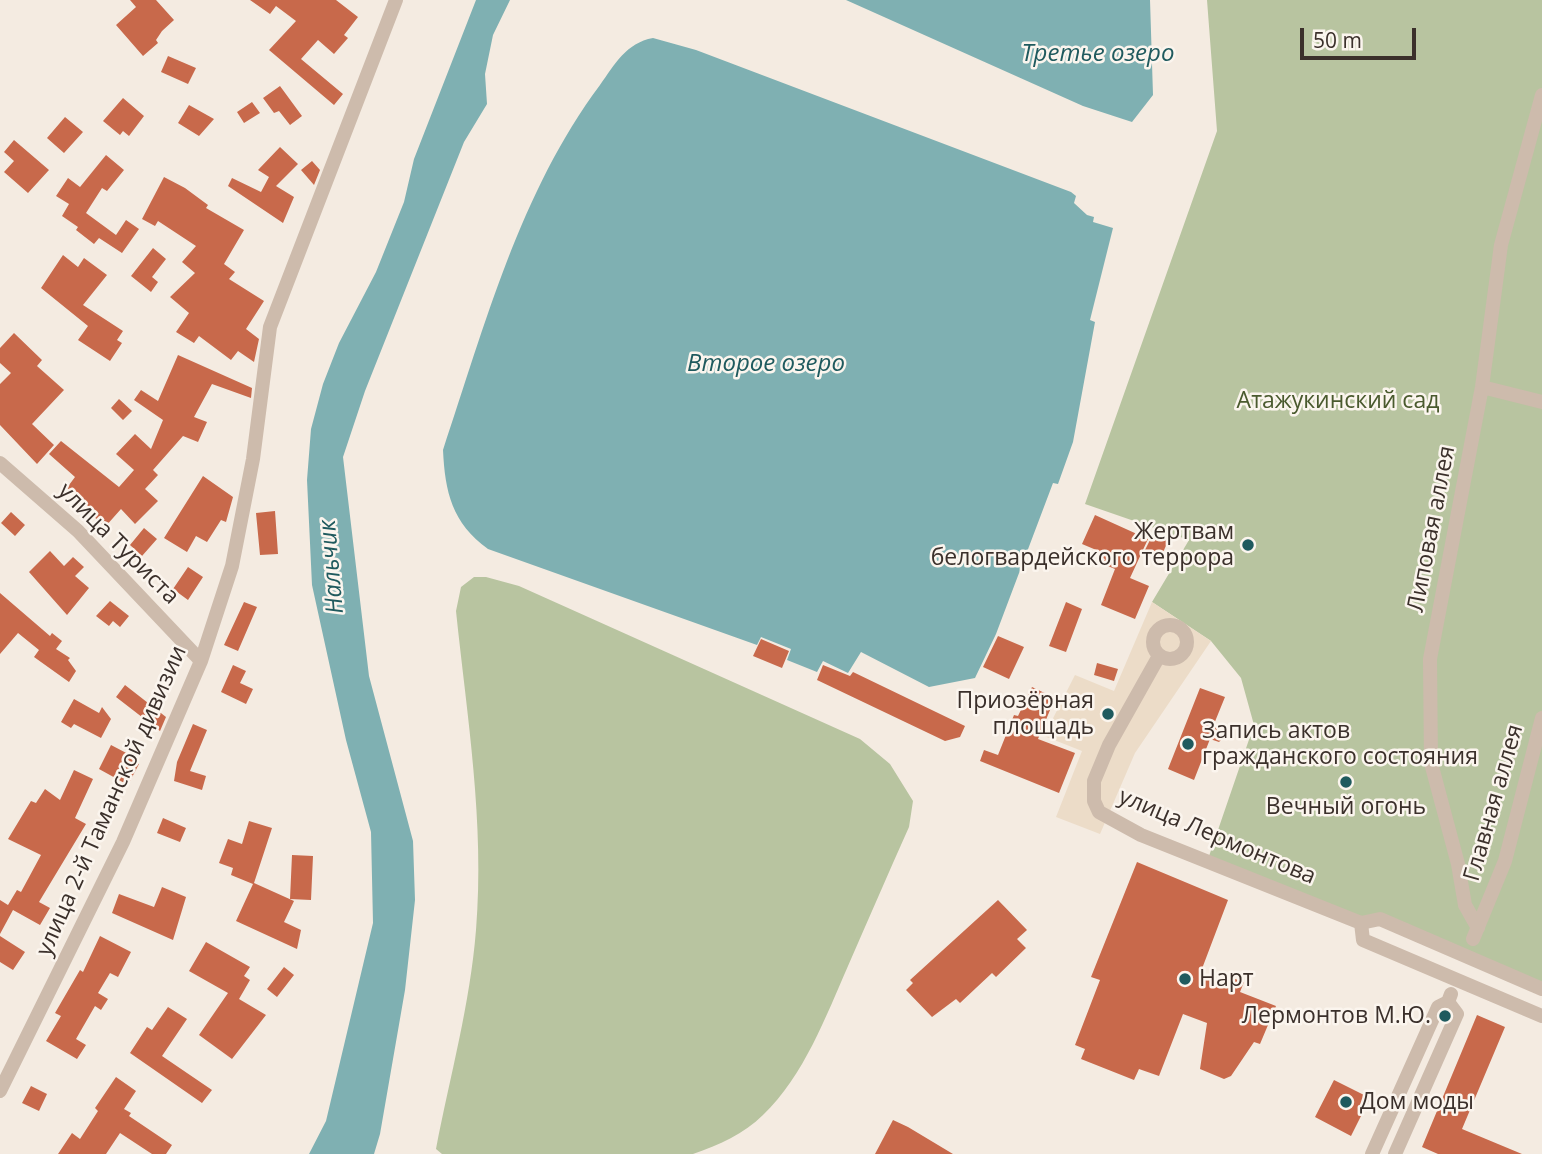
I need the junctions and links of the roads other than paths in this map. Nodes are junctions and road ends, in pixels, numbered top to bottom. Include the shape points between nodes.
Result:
1 (396, 0) edge
2 (1542, 95) edge
3 (1482, 387) junction
4 (1542, 402) edge
5 (0, 463) edge
6 (1159, 656) dead end
7 (201, 662) junction
8 (1542, 718) edge
9 (1361, 923) junction
10 (1475, 934) joint
11 (1542, 989) edge
12 (1542, 1016) edge
13 (0, 1091) edge
14 (1372, 1154) edge
15 (1395, 1154) edge

1 - 7 street, улица 2-й Таманской дивизии via 270,327 253,459 232,566
2 - 3 street, Липовая аллея via 1501,245
3 - 4 street
3 - 10 street, Липовая аллея via 1430,659 1431,763
5 - 7 street, улица Туриста via 79,531
6 - 9 street, улица Лермонтова via 1094,781 1099,812 1141,835
7 - 13 street, улица 2-й Таманской дивизии via 124,842
8 - 10 street, Главная аллея via 1505,861
9 - 11 street, улица Лермонтова via 1380,919
9 - 12 street via 1363,940
14 - 15 street via 1438,1007 1450,998 1457,1014

